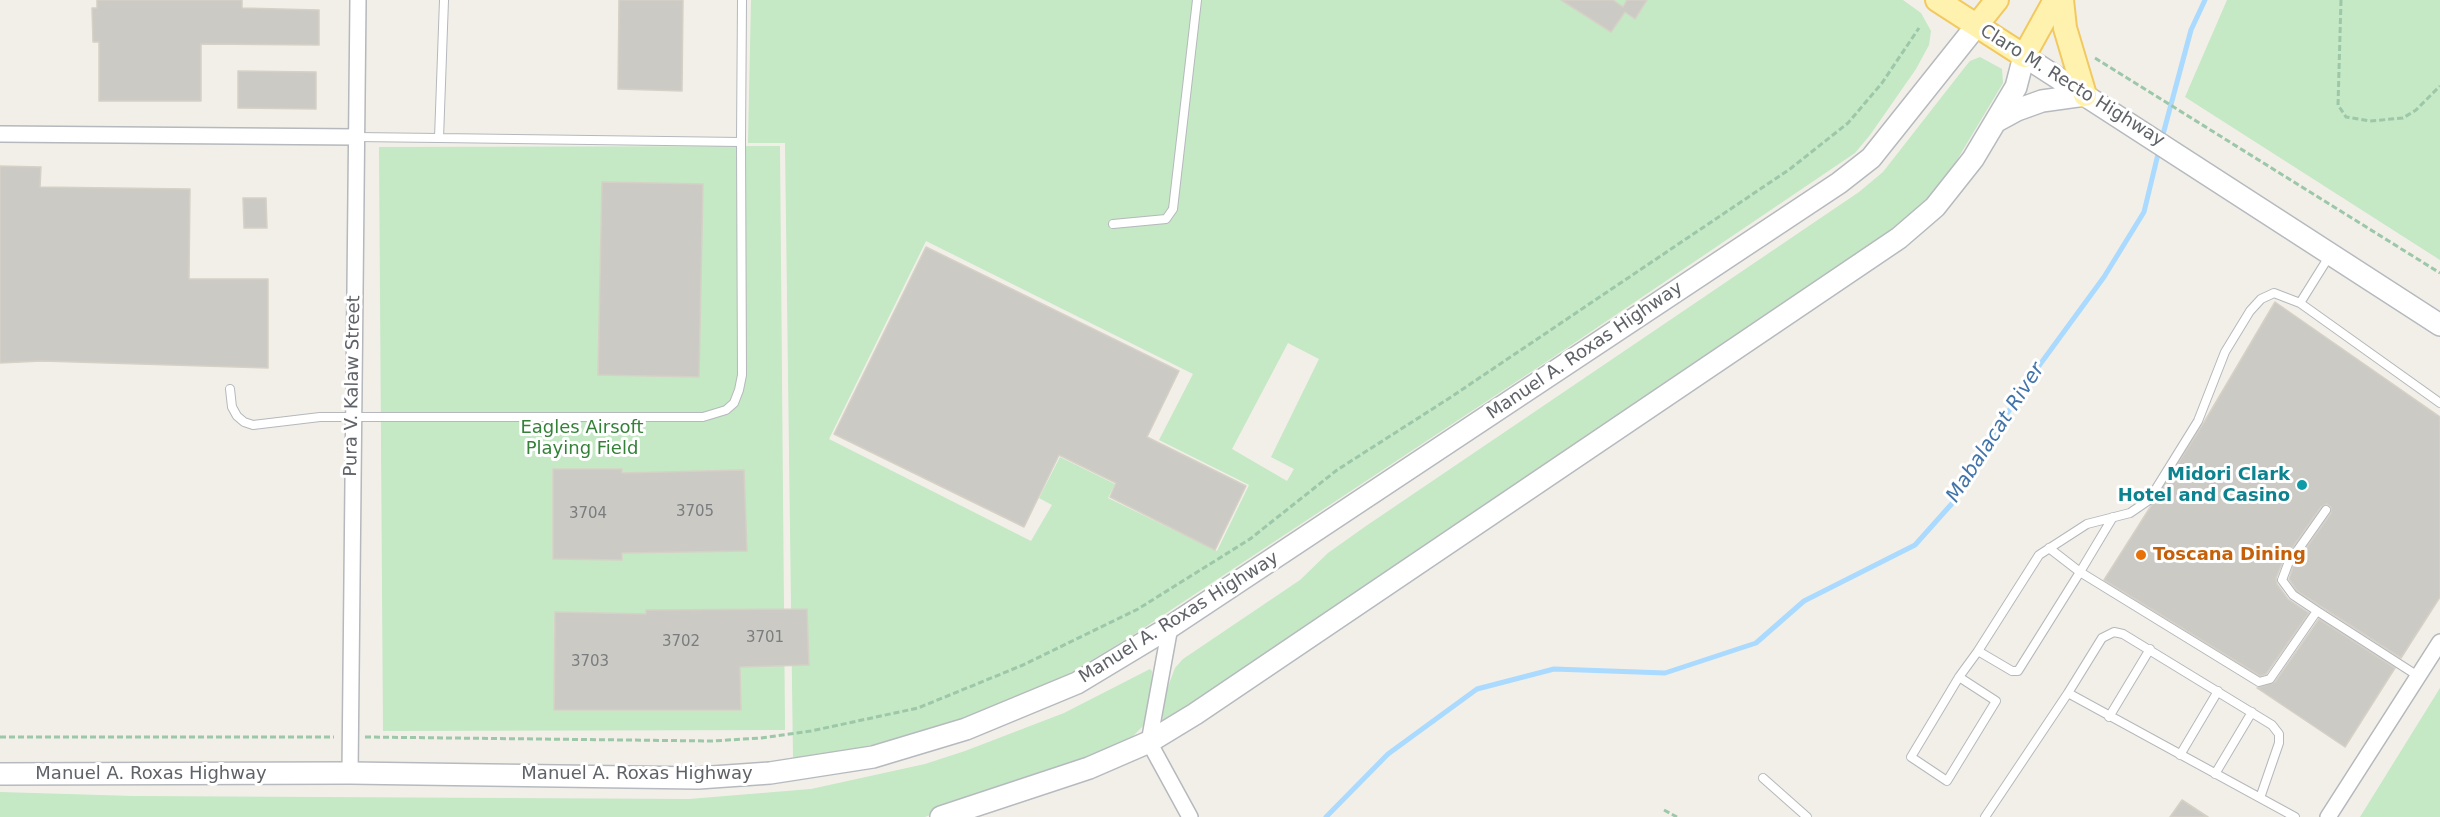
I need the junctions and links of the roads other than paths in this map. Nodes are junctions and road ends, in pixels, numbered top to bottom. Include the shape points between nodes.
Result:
1 (358, 0) edge
2 (444, 0) edge
3 (742, 0) edge
4 (1197, 0) edge
5 (1937, 0) edge
6 (1997, 0) edge
7 (2055, 0) edge
8 (2062, 0) edge
9 (1977, 25) junction
10 (2024, 56) junction
11 (2085, 94) junction
12 (1995, 122) junction
13 (0, 134) edge
14 (356, 137) junction
15 (439, 138) junction
16 (741, 142) junction
17 (1113, 224) dead end
18 (2331, 253) junction
19 (2300, 303) junction
20 (2440, 325) edge
21 (230, 389) dead end
22 (2440, 403) edge
23 (353, 418) junction
24 (2326, 510) dead end
25 (2113, 517) junction
26 (2049, 548) junction
27 (2080, 572) junction
28 (2316, 611) junction
29 (1170, 627) junction
30 (2440, 642) edge
31 (2150, 649) junction
32 (1978, 651) junction
33 (2418, 676) junction
34 (1959, 678) junction
35 (2218, 691) junction
36 (2068, 693) junction
37 (2252, 712) junction
38 (2109, 717) junction
39 (1149, 742) junction
40 (2180, 755) junction
41 (350, 773) junction
42 (0, 774) edge
43 (2215, 774) junction
44 (1763, 778) dead end
45 (2260, 798) junction
46 (941, 817) edge
47 (1190, 817) edge
48 (1807, 817) edge
49 (1985, 817) edge
50 (2295, 817) edge
51 (2328, 817) edge

1 - 14 street, Pura V. Kalaw Street
2 - 15 lane
3 - 16 lane
4 - 17 lane via 1173,209 1166,219
5 - 9 main road, Claro M. Recto Highway
6 - 9 main road, Manuel A. Roxas Highway
7 - 10 main road
8 - 11 main road via 2068,41
9 - 10 main road, Claro M. Recto Highway
9 - 29 main road, Manuel A. Roxas Highway via 1871,158 1839,183
10 - 11 main road, Claro M. Recto Highway
10 - 12 main road via 2016,87
11 - 12 main road via 2042,101
11 - 18 main road, Claro M. Recto Highway
12 - 39 main road via 1973,159 1935,207 1899,238
13 - 14 street
14 - 15 lane
14 - 23 street, Pura V. Kalaw Street
15 - 16 lane
16 - 23 lane via 742,375 734,403 726,410 703,417
18 - 19 lane
18 - 20 main road
19 - 22 lane
19 - 25 lane via 2274,293 2250,311 2225,352 2198,421 2149,500 2140,508
21 - 23 lane via 232,407 244,422
23 - 41 street, Pura V. Kalaw Street
24 - 28 lane via 2288,564 2282,580 2293,595
25 - 26 lane via 2087,524
25 - 27 lane
26 - 27 lane
26 - 32 lane via 2039,555
27 - 28 lane via 2259,682 2270,679
27 - 32 lane via 2018,671 2012,672
28 - 33 lane
29 - 39 street
29 - 41 main road, Manuel A. Roxas Highway via 1077,683 966,729 873,757 770,773 698,778
30 - 33 street
31 - 35 lane
31 - 36 lane via 2123,634 2114,632 2102,638
31 - 38 lane
32 - 34 lane
33 - 51 street
34 - 34 lane via 1911,757 1947,780 1996,701
35 - 37 lane
35 - 40 lane
36 - 38 lane
36 - 49 lane
37 - 43 lane
37 - 45 lane via 2279,734
38 - 40 lane
39 - 46 main road via 1089,768
39 - 47 street
40 - 43 lane
41 - 42 main road, Manuel A. Roxas Highway
43 - 45 lane
44 - 48 lane
45 - 50 lane

